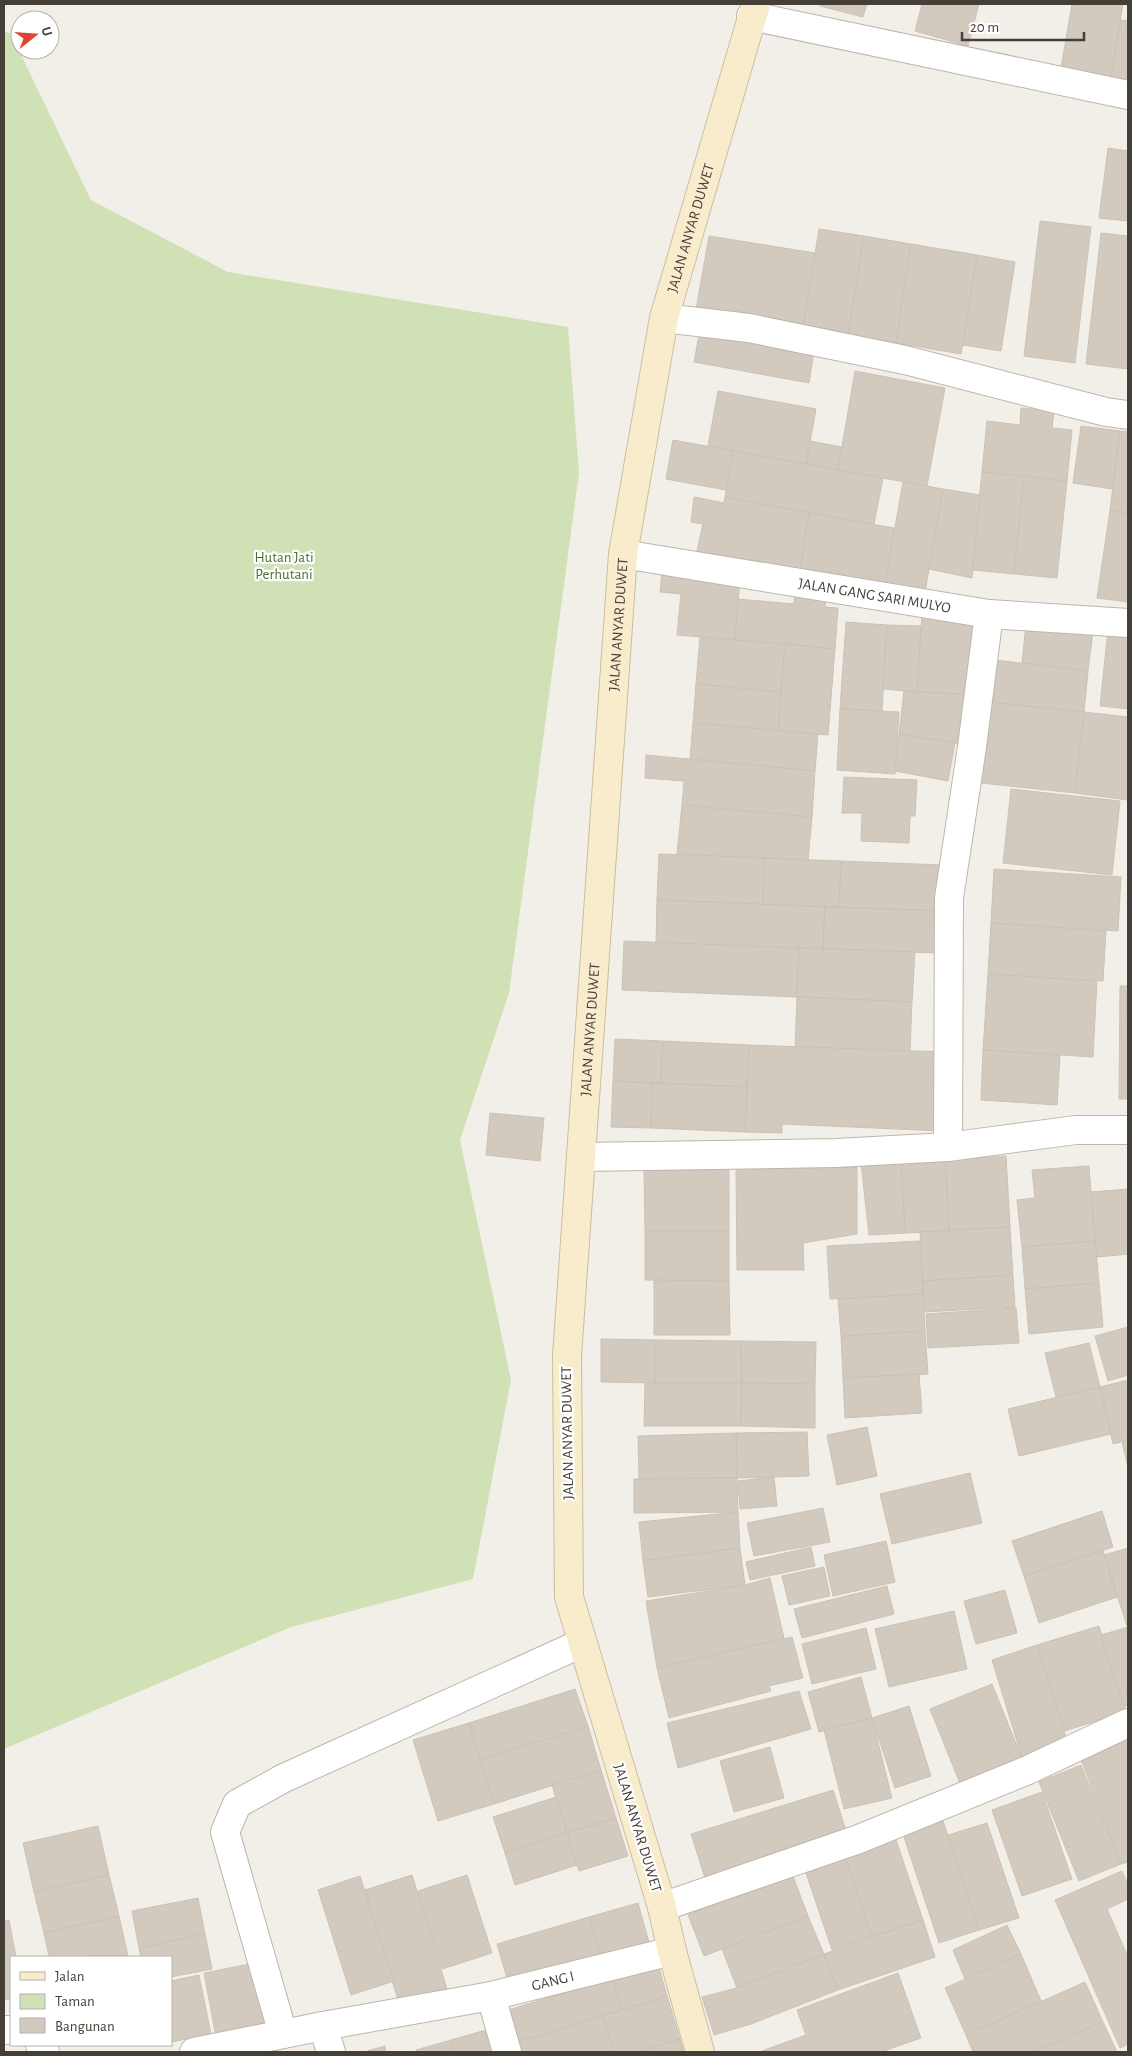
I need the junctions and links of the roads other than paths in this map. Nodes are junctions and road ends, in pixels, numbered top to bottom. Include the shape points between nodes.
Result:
1 (753, 10) edge
2 (1128, 95) edge
3 (664, 318) junction
4 (1128, 415) edge
5 (623, 554) junction
6 (989, 614) junction
7 (1128, 623) edge
8 (1128, 1130) edge
9 (948, 1147) junction
10 (581, 1157) junction
11 (582, 1643) junction
12 (1128, 1723) edge
13 (662, 1907) junction
14 (672, 1951) junction
15 (491, 1996) junction
16 (323, 2026) junction
17 (283, 2034) junction
18 (194, 2052) edge
19 (331, 2052) edge
20 (507, 2052) edge
21 (700, 2052) edge

1 - 2 street
1 - 3 street, JALAN ANYAR DUWET
3 - 4 street via 749,328 905,360
3 - 5 street, JALAN ANYAR DUWET
5 - 6 street, JALAN GANG SARI MULYO
5 - 10 street, JALAN ANYAR DUWET
6 - 7 street, JALAN GANG SARI MULYO
6 - 9 street via 949,898
8 - 9 street via 1076,1130
9 - 10 street via 836,1153
10 - 11 street, JALAN ANYAR DUWET via 567,1356 569,1597
11 - 13 street, JALAN ANYAR DUWET
11 - 17 street via 284,1778 237,1804 225,1832
12 - 13 street via 1028,1770 859,1839
13 - 14 street, JALAN ANYAR DUWET
14 - 15 street, GANG I
14 - 21 street, JALAN ANYAR DUWET
15 - 16 street, GANG I
15 - 20 street
16 - 17 street, GANG I
16 - 19 street
17 - 18 street, GANG I

